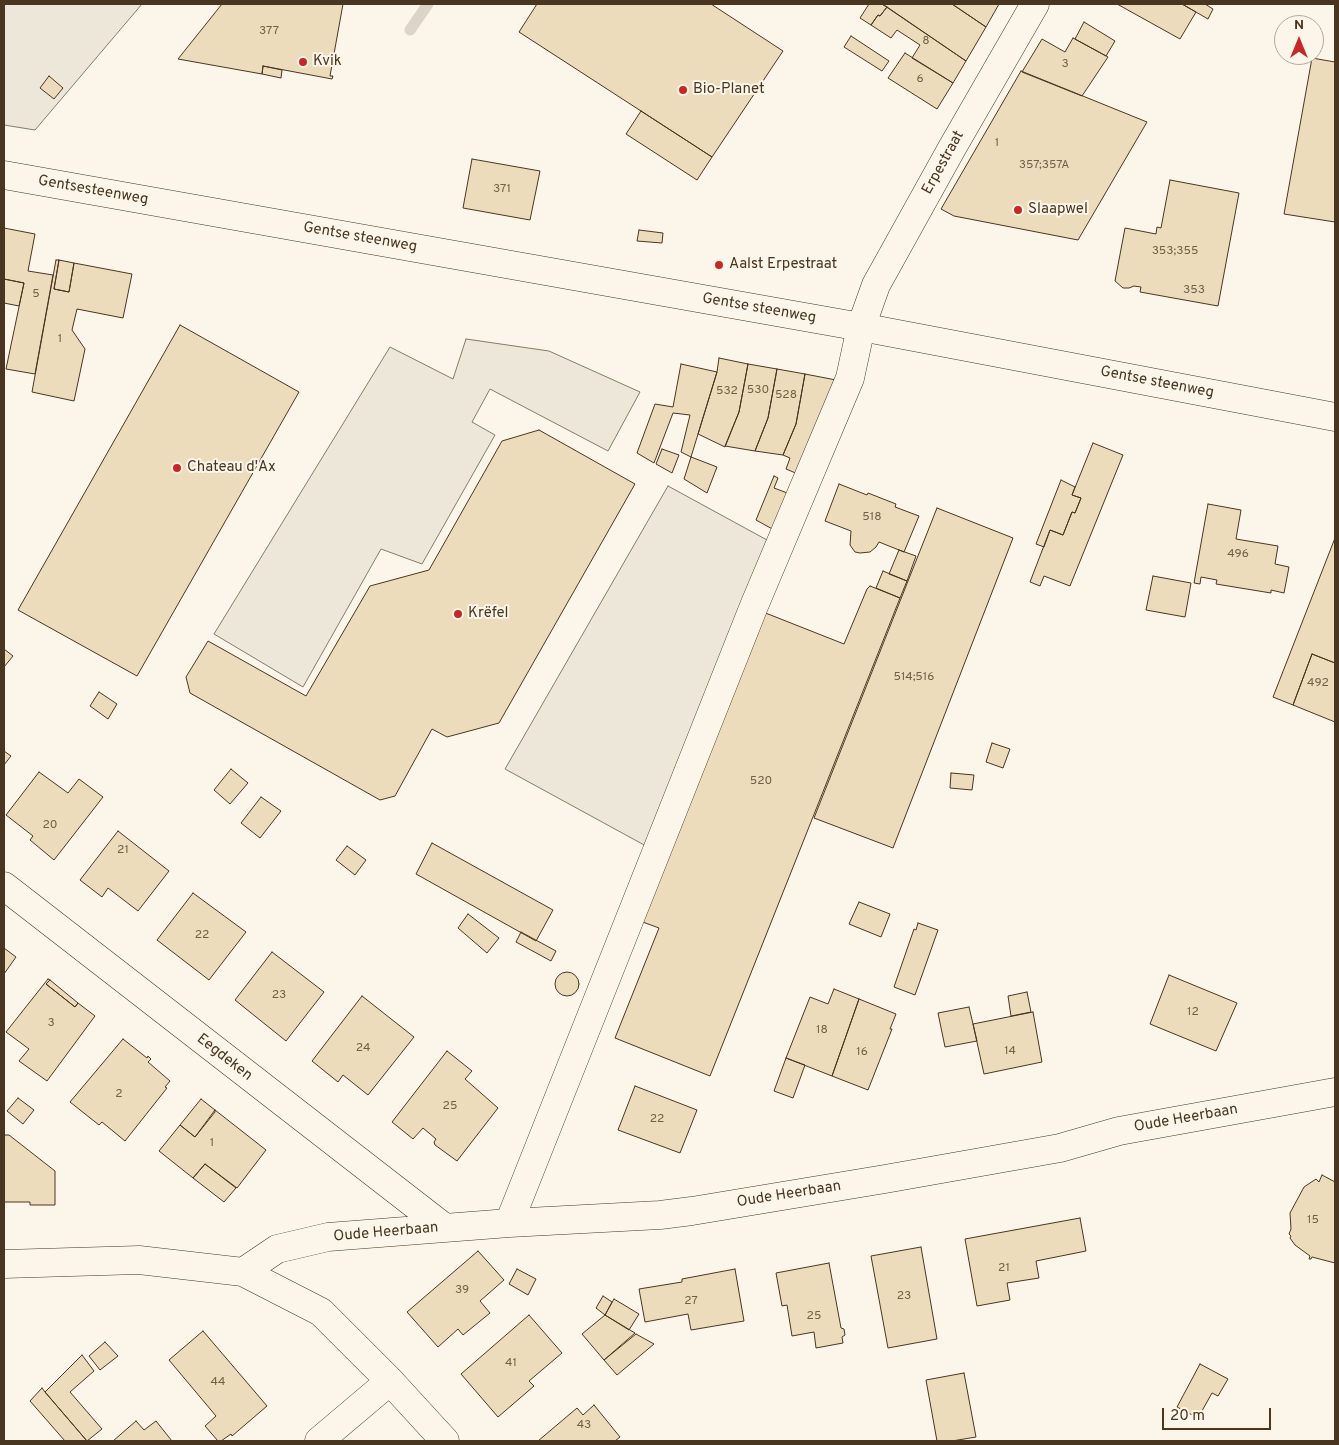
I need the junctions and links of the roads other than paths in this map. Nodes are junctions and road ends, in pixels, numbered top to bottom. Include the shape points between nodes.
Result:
1 (1035, 4) edge
2 (4, 175) edge
3 (182, 207) joint
4 (861, 327) junction
5 (1335, 417) edge
6 (4, 886) edge
7 (1335, 1092) edge
8 (509, 1223) junction
9 (445, 1228) junction
10 (4, 1264) edge
11 (243, 1272) junction
12 (390, 1382) junction
13 (319, 1441) edge
14 (445, 1441) edge

1 - 4 street, Erpestraat via 876,285
2 - 3 street, Gentsesteenweg
3 - 4 street, Gentse steenweg
4 - 5 street, Gentse steenweg
4 - 8 street, Erpestraat via 850,378 750,615
6 - 9 street, Eegdeken
7 - 8 street, Oude Heerbaan via 1119,1131 1060,1148 692,1211
8 - 9 street, Oude Heerbaan
9 - 11 street, Oude Heerbaan via 319,1239 277,1249
10 - 11 street via 139,1260
11 - 12 street via 321,1312
12 - 13 street
12 - 14 street

